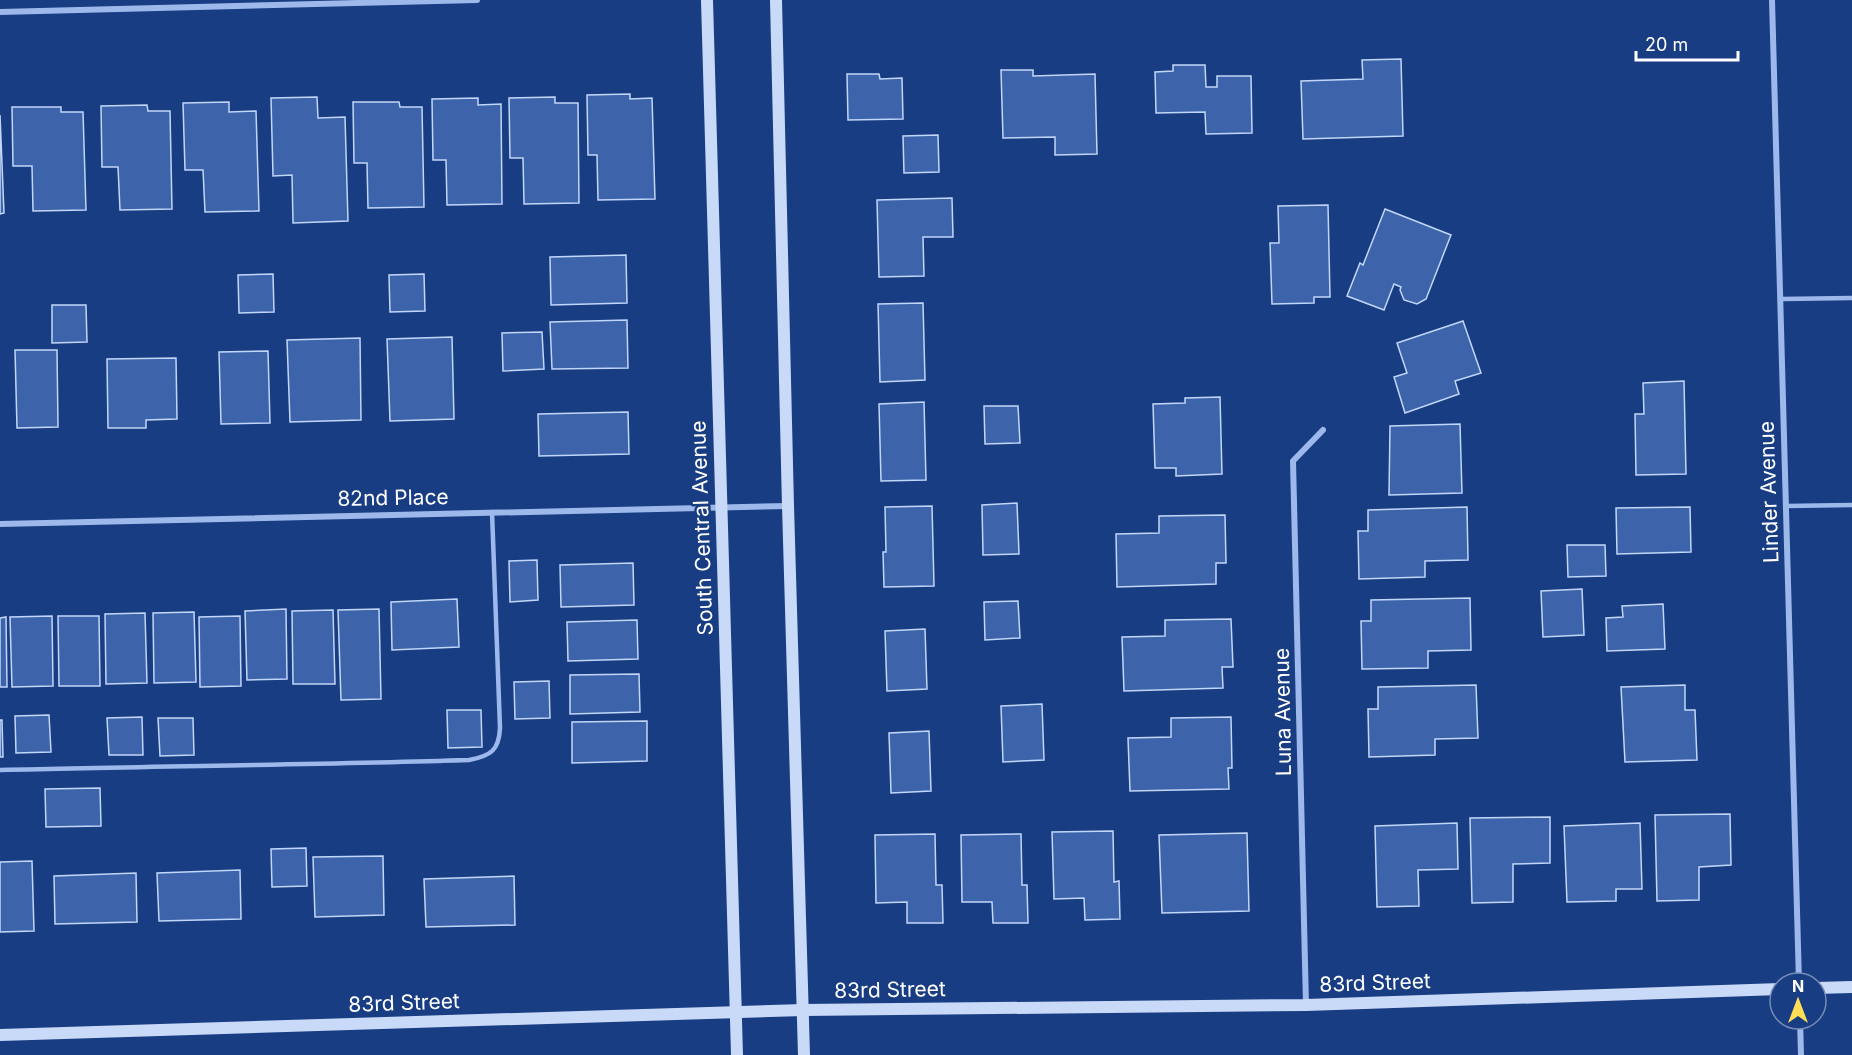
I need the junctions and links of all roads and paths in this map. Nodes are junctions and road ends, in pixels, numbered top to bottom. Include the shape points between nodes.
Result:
1 (477, 0) edge
2 (707, 0) edge
3 (776, 0) edge
4 (1773, 0) edge
5 (0, 12) edge
6 (1852, 298) edge
7 (1781, 299) junction
8 (1323, 430) dead end
9 (1852, 505) edge
10 (788, 506) junction
11 (1786, 506) junction
12 (721, 508) junction
13 (492, 512) junction
14 (0, 524) edge
15 (0, 770) edge
16 (1799, 971) edge
17 (1828, 987) edge
18 (1852, 987) edge
19 (1768, 989) edge
20 (1306, 1005) junction
21 (803, 1010) junction
22 (737, 1013) junction
23 (1800, 1031) edge
24 (0, 1035) edge
25 (738, 1055) edge
26 (804, 1055) edge
27 (1801, 1055) edge

1 - 5 street
2 - 12 street, South Central Avenue
3 - 10 street
4 - 7 street, Linder Avenue
6 - 7 lane
7 - 11 street, Linder Avenue
8 - 20 street, Luna Avenue via 1293,461
9 - 11 lane
10 - 12 street, 82nd Place
10 - 21 street
11 - 16 street, Linder Avenue
12 - 13 street, 82nd Place
12 - 22 street, South Central Avenue
13 - 14 street, 82nd Place
13 - 15 lane via 500,739 490,753 469,760
17 - 18 street
19 - 20 street, 83rd Street
20 - 21 street, 83rd Street
21 - 22 street, 83rd Street
21 - 26 street
22 - 24 street, 83rd Street
22 - 25 street, South Central Avenue
23 - 27 street

